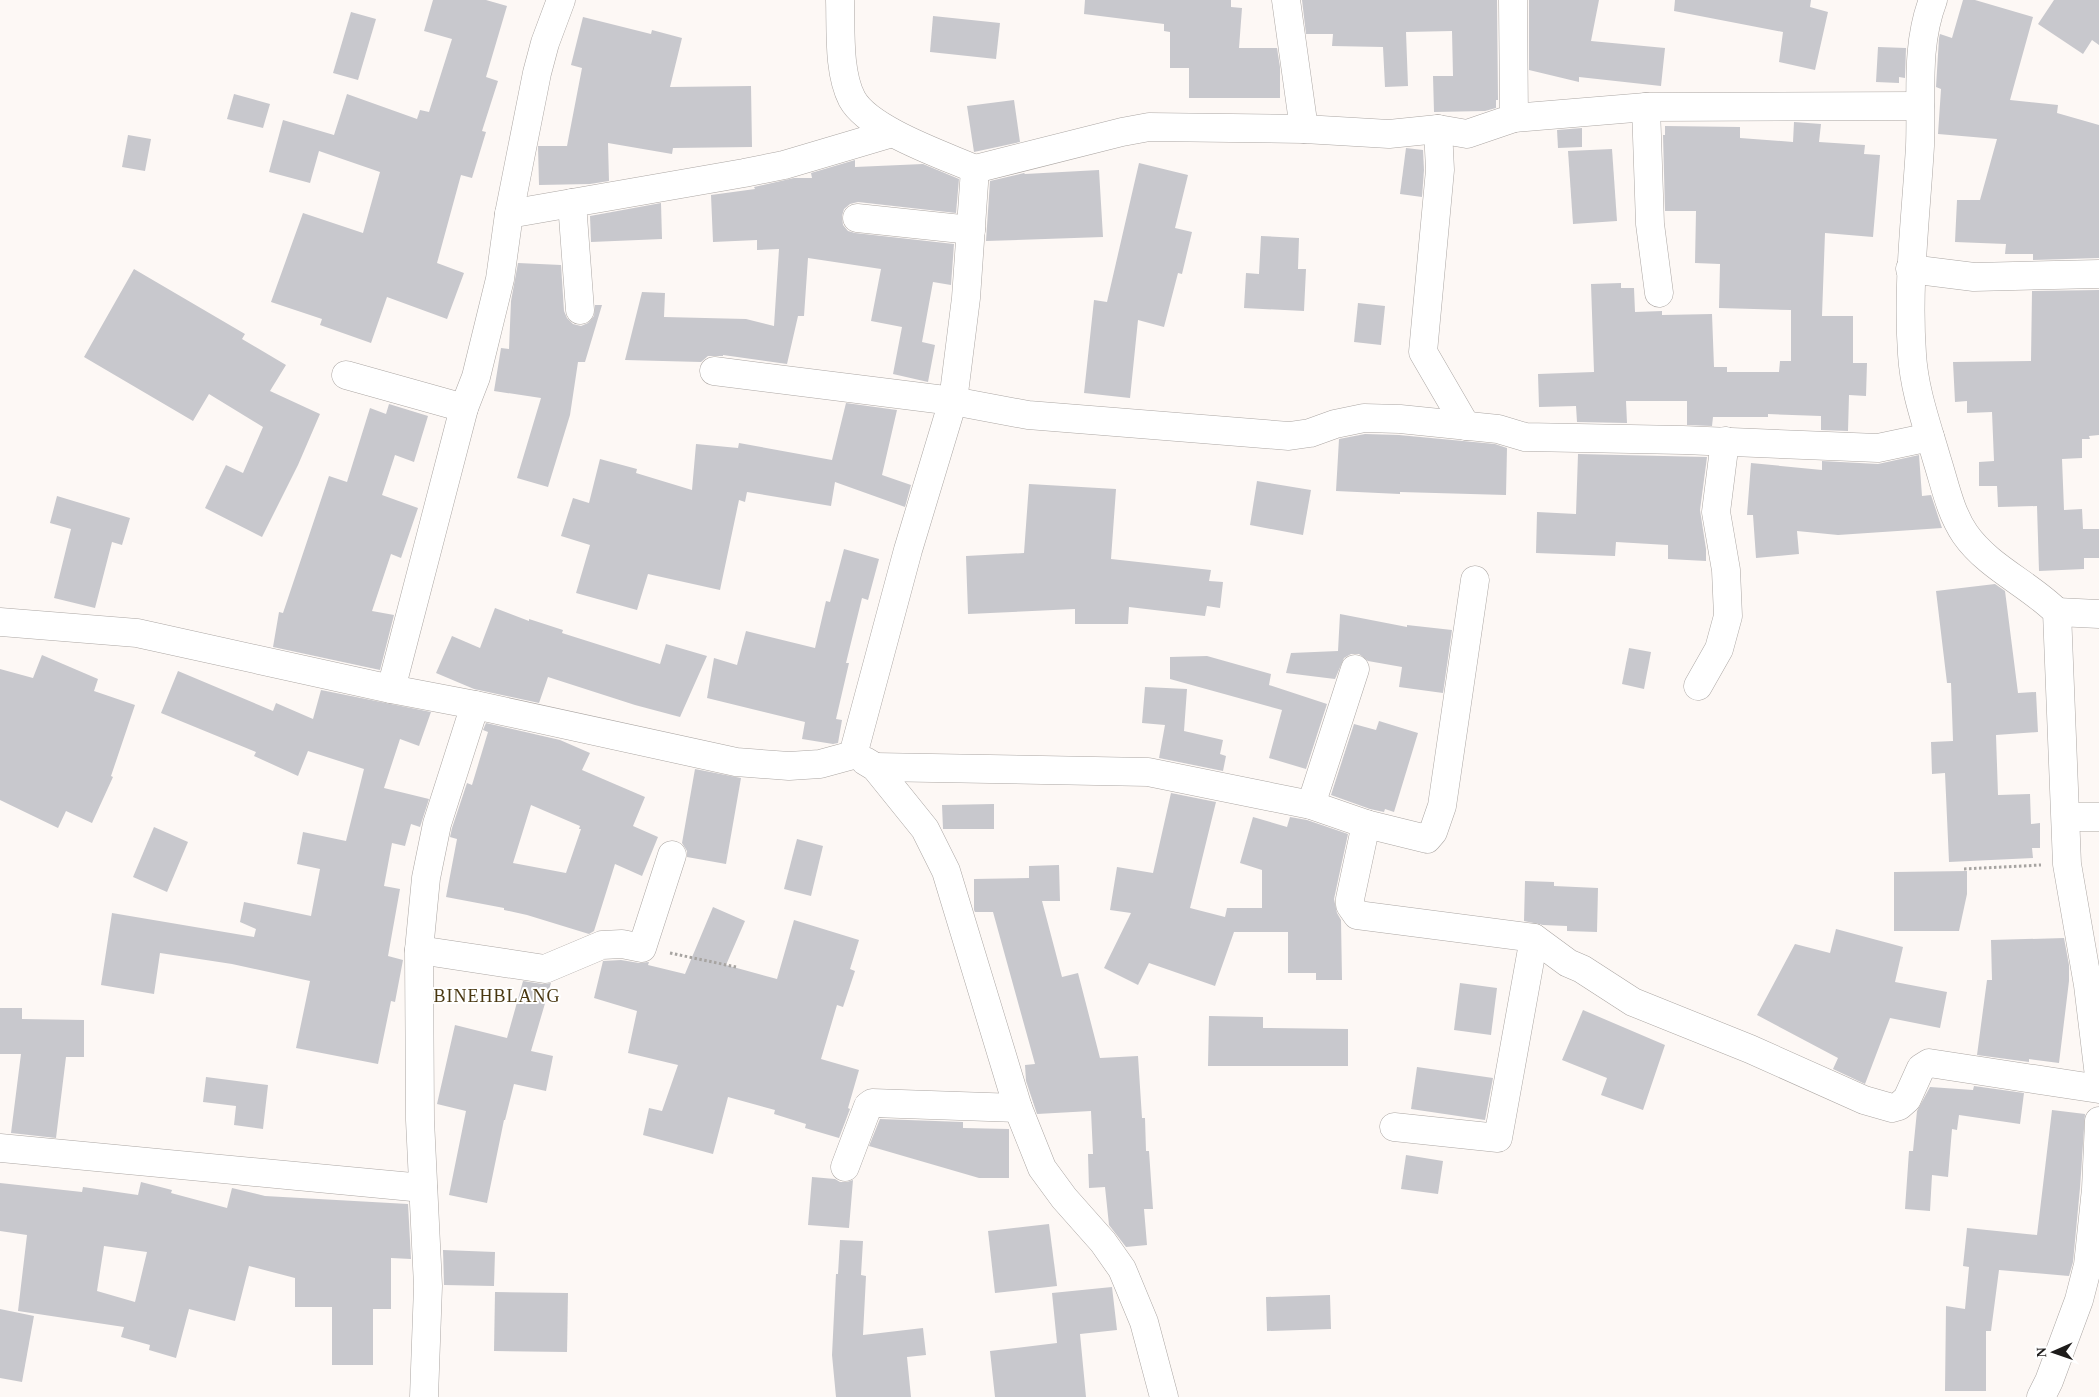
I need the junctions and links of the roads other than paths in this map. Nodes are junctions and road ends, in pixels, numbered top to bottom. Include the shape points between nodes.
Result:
1 (561, 0) edge
2 (840, 0) edge
3 (1286, 0) edge
4 (1512, 0) edge
5 (1933, 0) edge
6 (1920, 106) junction
7 (1646, 107) junction
8 (1514, 118) junction
9 (1304, 129) junction
10 (1438, 129) junction
11 (892, 134) junction
12 (975, 169) junction
13 (572, 203) junction
14 (509, 214) junction
15 (857, 218) dead end
16 (972, 230) junction
17 (1910, 269) junction
18 (2099, 274) edge
19 (1659, 293) dead end
20 (580, 310) dead end
21 (714, 371) dead end
22 (346, 375) dead end
23 (953, 401) junction
24 (464, 408) junction
25 (1466, 426) junction
26 (1930, 438) junction
27 (1725, 441) junction
28 (1475, 580) dead end
29 (2057, 612) junction
30 (2099, 614) edge
31 (0, 622) edge
32 (1355, 669) dead end
33 (1698, 686) dead end
34 (391, 689) junction
35 (475, 705) junction
36 (864, 761) junction
37 (1311, 805) junction
38 (2066, 817) junction
39 (2099, 817) edge
40 (1366, 824) junction
41 (672, 855) dead end
42 (1534, 938) junction
43 (419, 950) junction
44 (2099, 1076) edge
45 (2099, 1089) edge
46 (1018, 1108) junction
47 (2099, 1122) edge
48 (1394, 1127) dead end
49 (0, 1148) edge
50 (845, 1167) dead end
51 (423, 1188) junction
52 (2089, 1300) edge
53 (424, 1397) edge
54 (1164, 1397) edge
55 (2041, 1397) edge

1 - 14 street via 537,73
2 - 11 street via 842,55 848,90 859,108
3 - 9 street
4 - 8 street
5 - 6 street via 1920,57
6 - 7 street
6 - 17 street
7 - 8 street
7 - 19 street via 1650,224
8 - 10 street via 1467,134
9 - 10 street via 1389,134
9 - 12 street via 1149,127
10 - 25 street via 1440,170 1423,352
11 - 12 street
11 - 13 street via 784,165
12 - 16 street
13 - 14 street
13 - 20 street
14 - 24 street via 489,328
15 - 16 street
16 - 23 street
17 - 18 street via 1974,278
17 - 26 street via 1912,354
21 - 23 street
22 - 24 street
23 - 25 street via 1028,415 1289,436 1364,418 1400,418
23 - 36 street via 908,550
24 - 34 street
25 - 27 street via 1498,429 1525,438
26 - 27 street via 1878,448
26 - 29 street via 1952,510 1965,533 1978,550
27 - 33 street via 1716,512 1726,570 1728,616 1719,650
28 - 40 street via 1442,806 1433,832 1427,839
29 - 30 street
29 - 38 street
31 - 34 street via 137,633
32 - 37 street
34 - 35 street
35 - 36 street via 736,762 789,766
35 - 43 street via 437,824 426,878
36 - 37 street via 1148,772
36 - 46 street via 925,829 946,870
37 - 40 street
38 - 39 street
38 - 44 street via 2066,864 2088,985
40 - 42 street via 1350,899 1357,915
41 - 43 street via 642,948 602,945 545,969
42 - 45 street via 1568,963 1633,1002 1864,1100 1892,1108 1907,1099 1921,1068 1929,1063
42 - 48 street via 1498,1138
43 - 51 street
46 - 50 street via 872,1103 868,1106
46 - 54 street via 1042,1168 1122,1269 1144,1322
47 - 52 street via 2088,1264
49 - 51 street
51 - 53 street via 428,1286
52 - 55 street

